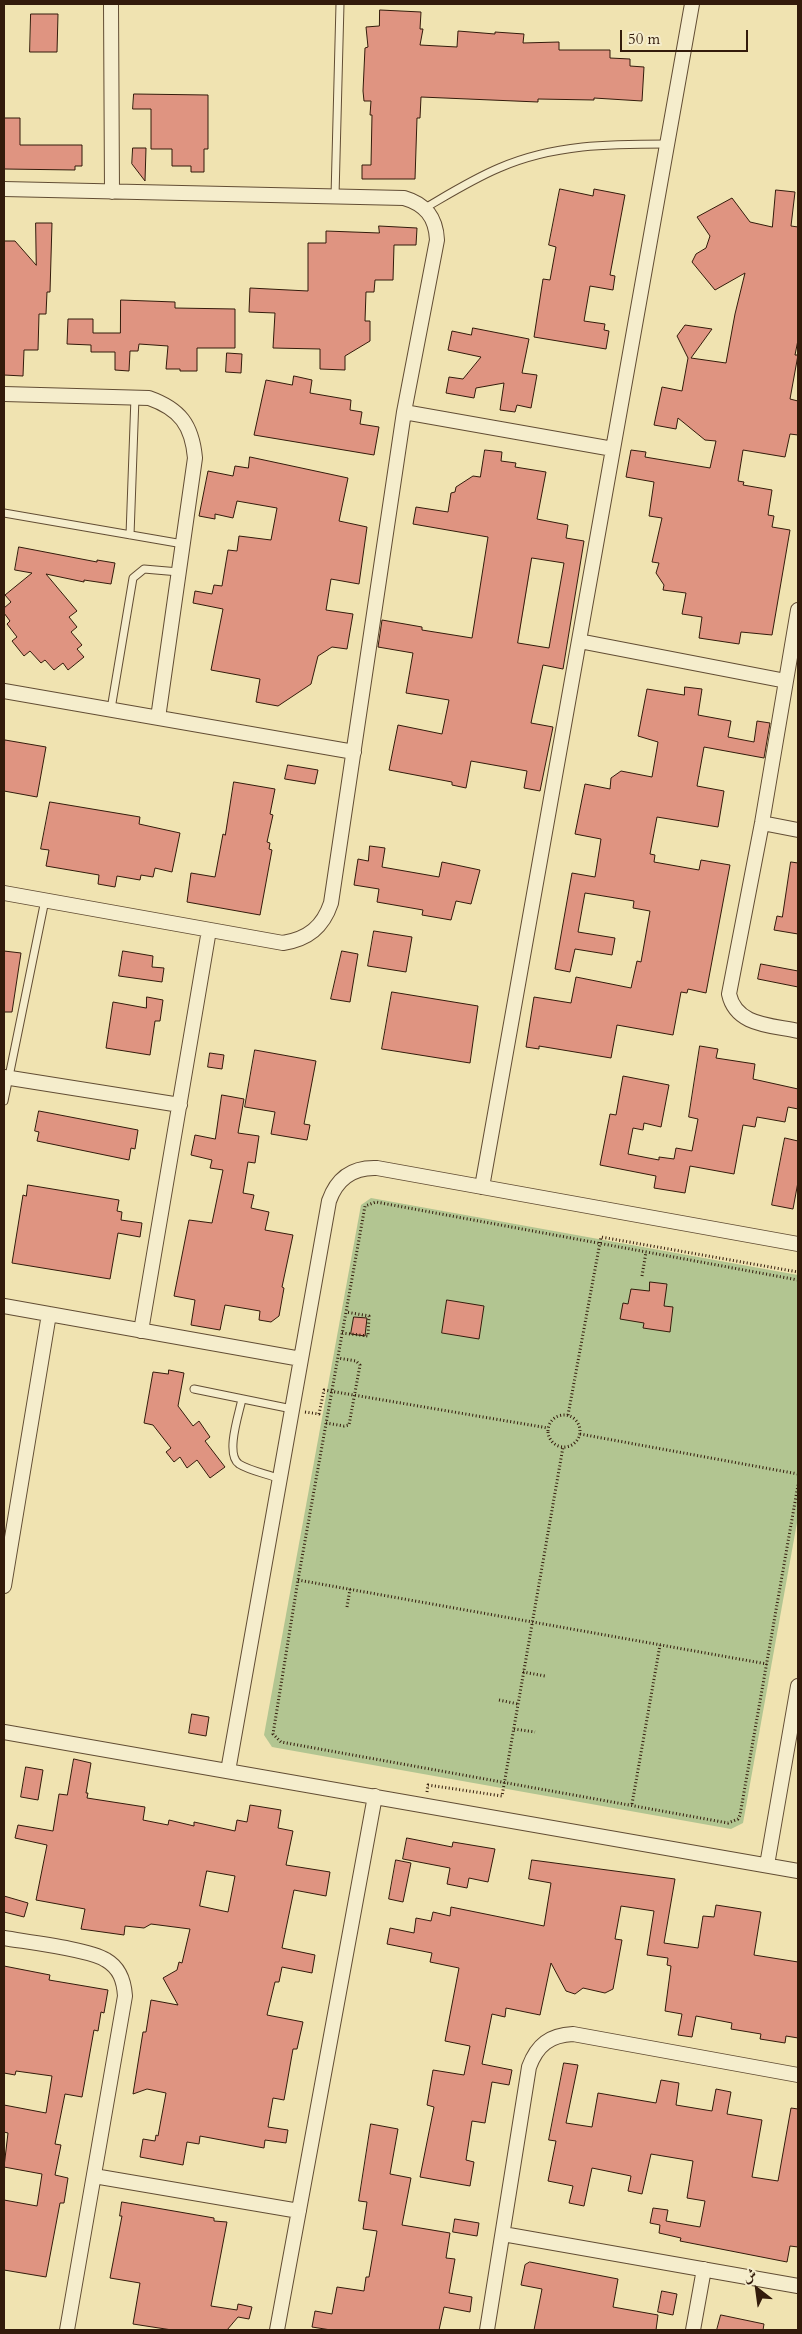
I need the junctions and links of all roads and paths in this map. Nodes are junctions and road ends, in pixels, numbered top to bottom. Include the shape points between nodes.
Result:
1 (111, 4) edge
2 (340, 4) edge
3 (692, 4) edge
4 (668, 144) junction
5 (4, 189) edge
6 (112, 192) junction
7 (335, 196) junction
8 (425, 208) junction
9 (4, 396) edge
10 (135, 398) junction
11 (404, 412) junction
12 (612, 449) junction
13 (4, 513) edge
14 (130, 535) junction
15 (183, 544) junction
16 (178, 572) junction
17 (798, 610) edge
18 (579, 641) junction
19 (786, 681) junction
20 (4, 691) edge
21 (111, 710) junction
22 (158, 718) junction
23 (354, 752) junction
24 (762, 824) junction
25 (798, 830) edge
26 (4, 893) edge
27 (45, 900) junction
28 (209, 930) junction
29 (798, 1031) edge
30 (7, 1077) edge
31 (4, 1101) edge
32 (180, 1104) junction
33 (482, 1187) junction
34 (600, 1243) junction
35 (798, 1244) edge
36 (646, 1252) junction
37 (798, 1272) edge
38 (642, 1276) dead end
39 (798, 1280) edge
40 (4, 1306) edge
41 (346, 1312) junction
42 (49, 1314) junction
43 (142, 1330) junction
44 (342, 1333) junction
45 (338, 1358) junction
46 (301, 1359) junction
47 (194, 1389) dead end
48 (332, 1391) junction
49 (355, 1395) junction
50 (242, 1399) junction
51 (292, 1410) junction
52 (568, 1415) junction
53 (326, 1422) junction
54 (548, 1428) junction
55 (580, 1434) junction
56 (563, 1447) junction
57 (798, 1474) edge
58 (280, 1479) junction
59 (798, 1484) edge
60 (298, 1580) junction
61 (4, 1586) edge
62 (350, 1589) junction
63 (347, 1607) dead end
64 (532, 1622) junction
65 (660, 1645) junction
66 (767, 1664) junction
67 (524, 1672) junction
68 (545, 1676) dead end
69 (798, 1686) edge
70 (499, 1700) dead end
71 (518, 1704) junction
72 (514, 1729) junction
73 (4, 1732) edge
74 (535, 1732) dead end
75 (794, 1735) edge
76 (228, 1771) junction
77 (504, 1782) junction
78 (375, 1796) junction
79 (632, 1804) junction
80 (425, 1805) junction
81 (767, 1864) junction
82 (798, 1871) edge
83 (4, 1938) edge
84 (798, 2075) edge
85 (94, 2176) junction
86 (299, 2211) junction
87 (503, 2234) junction
88 (704, 2269) junction
89 (798, 2286) edge
90 (67, 2330) edge
91 (277, 2330) edge
92 (487, 2330) edge
93 (693, 2330) edge

1 - 6 street
2 - 7 lane
3 - 4 street
4 - 8 lane via 603,144 550,151 499,168
4 - 12 street
5 - 6 street
6 - 7 street
7 - 8 street via 404,198
8 - 11 street via 436,228 437,240
9 - 10 street
10 - 14 lane
10 - 15 street via 149,398 178,413 194,442 195,458
11 - 12 street
11 - 23 street
12 - 18 street
13 - 14 lane
14 - 15 lane
15 - 16 street
16 - 21 lane via 144,569 133,578
16 - 22 street
17 - 19 street
18 - 19 street
18 - 33 street
19 - 24 street
20 - 21 street
21 - 22 street
22 - 23 street
23 - 28 street via 331,903 322,923 304,938 283,943
24 - 25 street
24 - 29 street via 729,994 731,1003 743,1017
26 - 27 street
27 - 28 street
27 - 30 lane
28 - 32 street
30 - 31 lane
30 - 32 street
32 - 43 street
33 - 35 street
33 - 46 street via 377,1168 359,1169 343,1178 329,1201
34 - 36 path
34 - 37 path via 601,1237
34 - 41 path via 372,1203 363,1210
34 - 52 path
36 - 38 path
36 - 39 path
40 - 42 street
41 - 44 path
41 - 44 path via 369,1316 368,1336
42 - 43 street
42 - 61 street
43 - 46 street
44 - 45 path
45 - 48 path
45 - 49 path via 356,1361 360,1365
46 - 51 street
47 - 50 lane
48 - 49 path
48 - 51 path via 324,1390 319,1414
48 - 53 path
49 - 53 path via 349,1425
49 - 54 path
50 - 51 lane
50 - 58 lane via 232,1448 234,1457 240,1464
51 - 58 street
52 - 54 path via 553,1419
52 - 55 path via 576,1420
53 - 60 path
54 - 56 path via 553,1443
55 - 56 path via 574,1443
55 - 57 path
56 - 64 path
58 - 76 street
59 - 66 path
60 - 62 path
60 - 77 path via 272,1730 277,1740
62 - 63 path
62 - 64 path
64 - 65 path
64 - 67 path
65 - 66 path
65 - 79 path
66 - 79 path via 738,1819 728,1823
67 - 68 path
67 - 71 path
69 - 75 street
70 - 71 path
71 - 72 path
72 - 74 path
72 - 77 path
73 - 76 street
75 - 81 street
76 - 78 street
77 - 79 path
77 - 80 path via 502,1796 428,1785
78 - 80 street
78 - 86 street
80 - 81 street
81 - 82 street
83 - 85 street via 96,1955 114,1966 123,1980 125,1996
84 - 87 street via 573,2034 561,2034 550,2039 540,2046 529,2067
85 - 86 street
85 - 90 street
86 - 91 street
87 - 88 street
87 - 92 street
88 - 89 street
88 - 93 street

